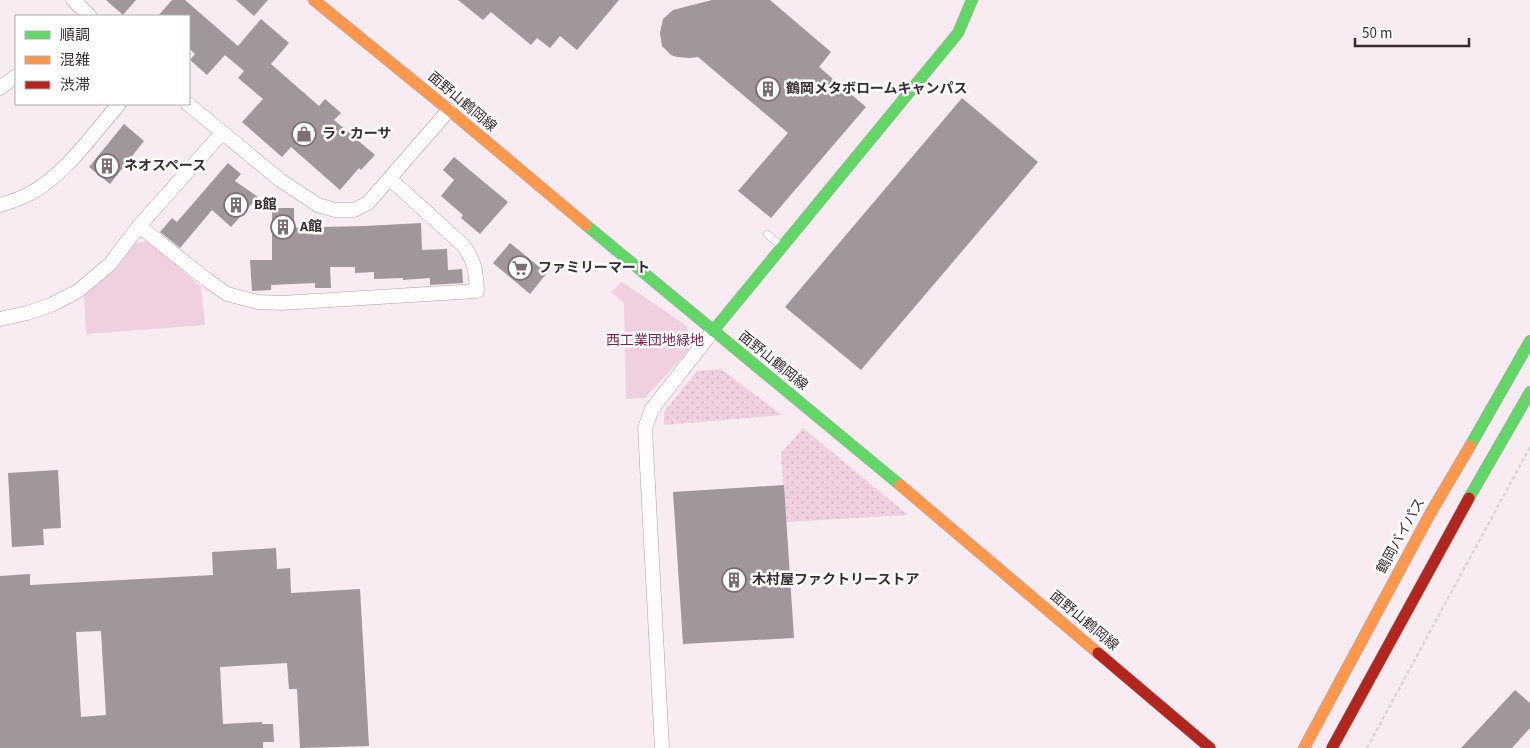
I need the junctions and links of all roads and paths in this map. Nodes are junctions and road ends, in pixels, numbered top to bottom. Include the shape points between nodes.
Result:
1 (314, 0) edge
2 (972, 0) edge
3 (15, 77) edge
4 (0, 88) edge
5 (118, 105) edge
6 (189, 105) edge
7 (449, 110) junction
8 (222, 134) junction
9 (390, 179) junction
10 (0, 205) edge
11 (140, 226) junction
12 (767, 234) dead end
13 (783, 247) junction
14 (0, 319) edge
15 (713, 331) junction
16 (1530, 341) edge
17 (1530, 392) edge
18 (1530, 447) edge
19 (662, 748) edge
20 (1210, 748) edge
21 (1304, 748) edge
22 (1332, 748) edge
23 (1367, 748) edge

1 - 7 main road, 面野山鶴岡線
2 - 13 main road via 958,33
3 - 4 street
5 - 10 street via 72,160 49,180 30,194
6 - 8 street
7 - 9 street
7 - 15 main road, 面野山鶴岡線
8 - 9 street via 280,180 318,205 335,210 354,210 368,203
8 - 11 street
9 - 11 street via 464,246 473,260 477,291 258,302 227,294
11 - 14 street via 110,264 78,291 51,306
12 - 13 lane
13 - 15 main road
15 - 19 street via 652,409 645,428
15 - 20 main road, 面野山鶴岡線 via 910,493
16 - 21 main road, 鶴岡バイパス via 1430,514
17 - 22 main road
18 - 23 path

